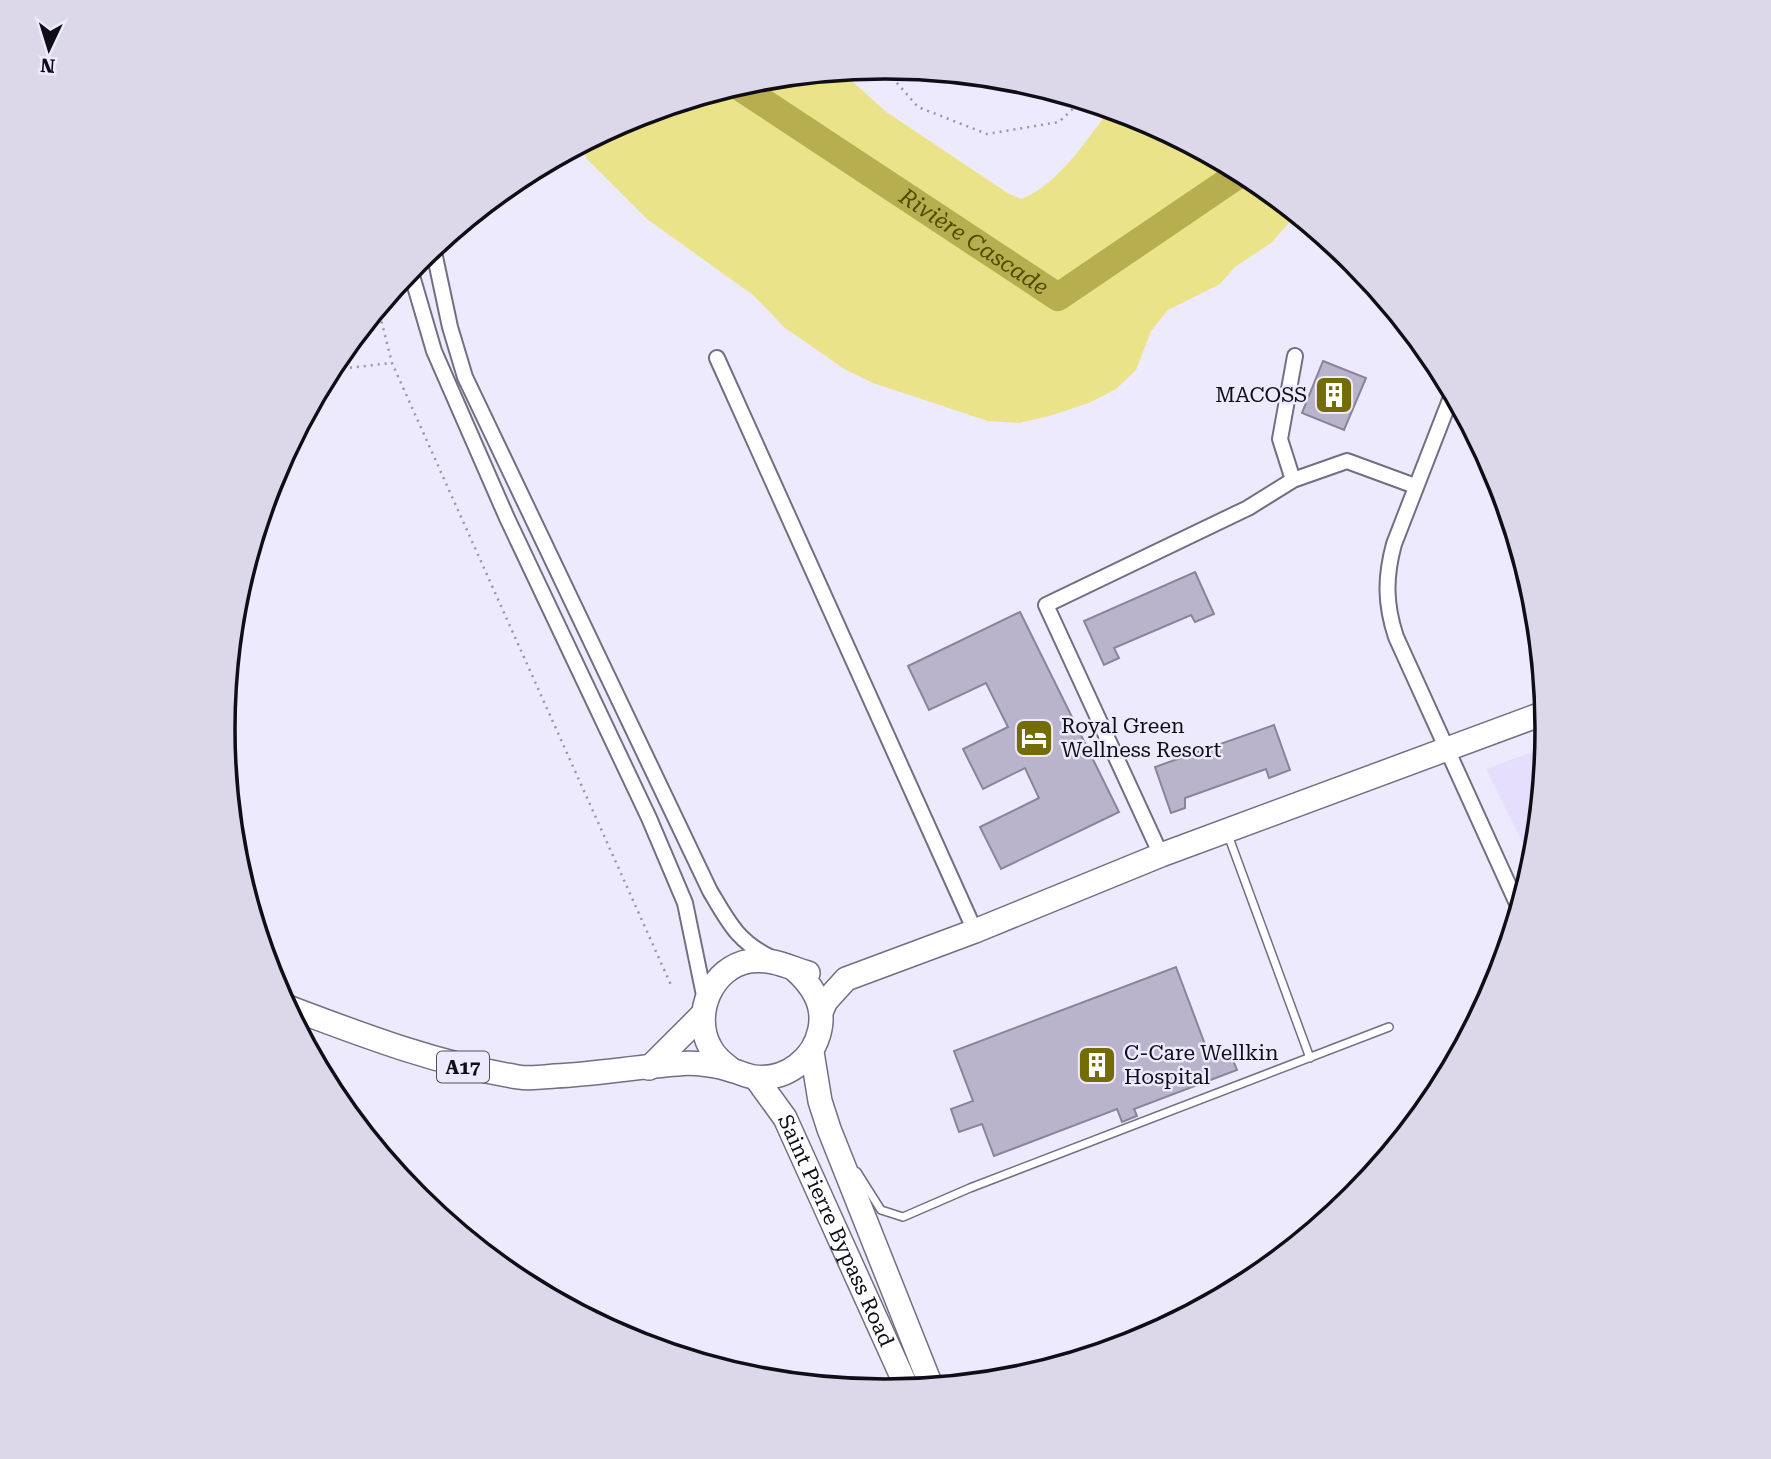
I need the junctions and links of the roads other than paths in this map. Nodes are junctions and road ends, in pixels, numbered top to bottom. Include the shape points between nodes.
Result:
1 (436, 258) edge
2 (414, 281) edge
3 (1295, 356) dead end
4 (717, 358) dead end
5 (1448, 403) edge
6 (1293, 480) junction
7 (1415, 486) junction
8 (1536, 716) edge
9 (1448, 748) junction
10 (1227, 832) junction
11 (1161, 855) junction
12 (1514, 897) edge
13 (975, 932) junction
14 (790, 967) junction
15 (846, 979) junction
16 (704, 1007) junction
17 (299, 1011) edge
18 (821, 1012) junction
19 (1389, 1027) dead end
20 (812, 1052) junction
21 (1310, 1058) junction
22 (649, 1068) junction
23 (732, 1070) junction
24 (756, 1078) junction
25 (829, 1129) junction
26 (928, 1379) edge
27 (903, 1380) edge

1 - 14 street via 465,377 710,891 735,933 752,949
2 - 16 street via 434,351 685,903
3 - 6 street via 1280,439
4 - 13 street
5 - 7 street
6 - 7 street via 1347,461
6 - 11 street via 1248,508 1046,605
7 - 9 street via 1388,567 1387,600 1396,637
8 - 9 main road
9 - 10 main road
9 - 12 street
10 - 11 main road
10 - 21 lane
11 - 13 main road
13 - 15 main road
14 - 15 main road
14 - 16 main road via 766,960 729,970 714,984
14 - 18 main road via 812,988
15 - 18 main road
16 - 22 main road
16 - 23 main road, A17 via 709,1046
17 - 22 main road, A17 via 407,1051 523,1078
18 - 20 main road
19 - 21 lane
20 - 24 main road via 788,1072
20 - 25 main road, Saint Pierre Bypass Road
21 - 25 lane via 903,1217 881,1210
22 - 23 main road, A17 via 691,1064
23 - 24 main road, A17
24 - 27 main road, Saint Pierre Bypass Road via 785,1118
25 - 26 main road, Saint Pierre Bypass Road

